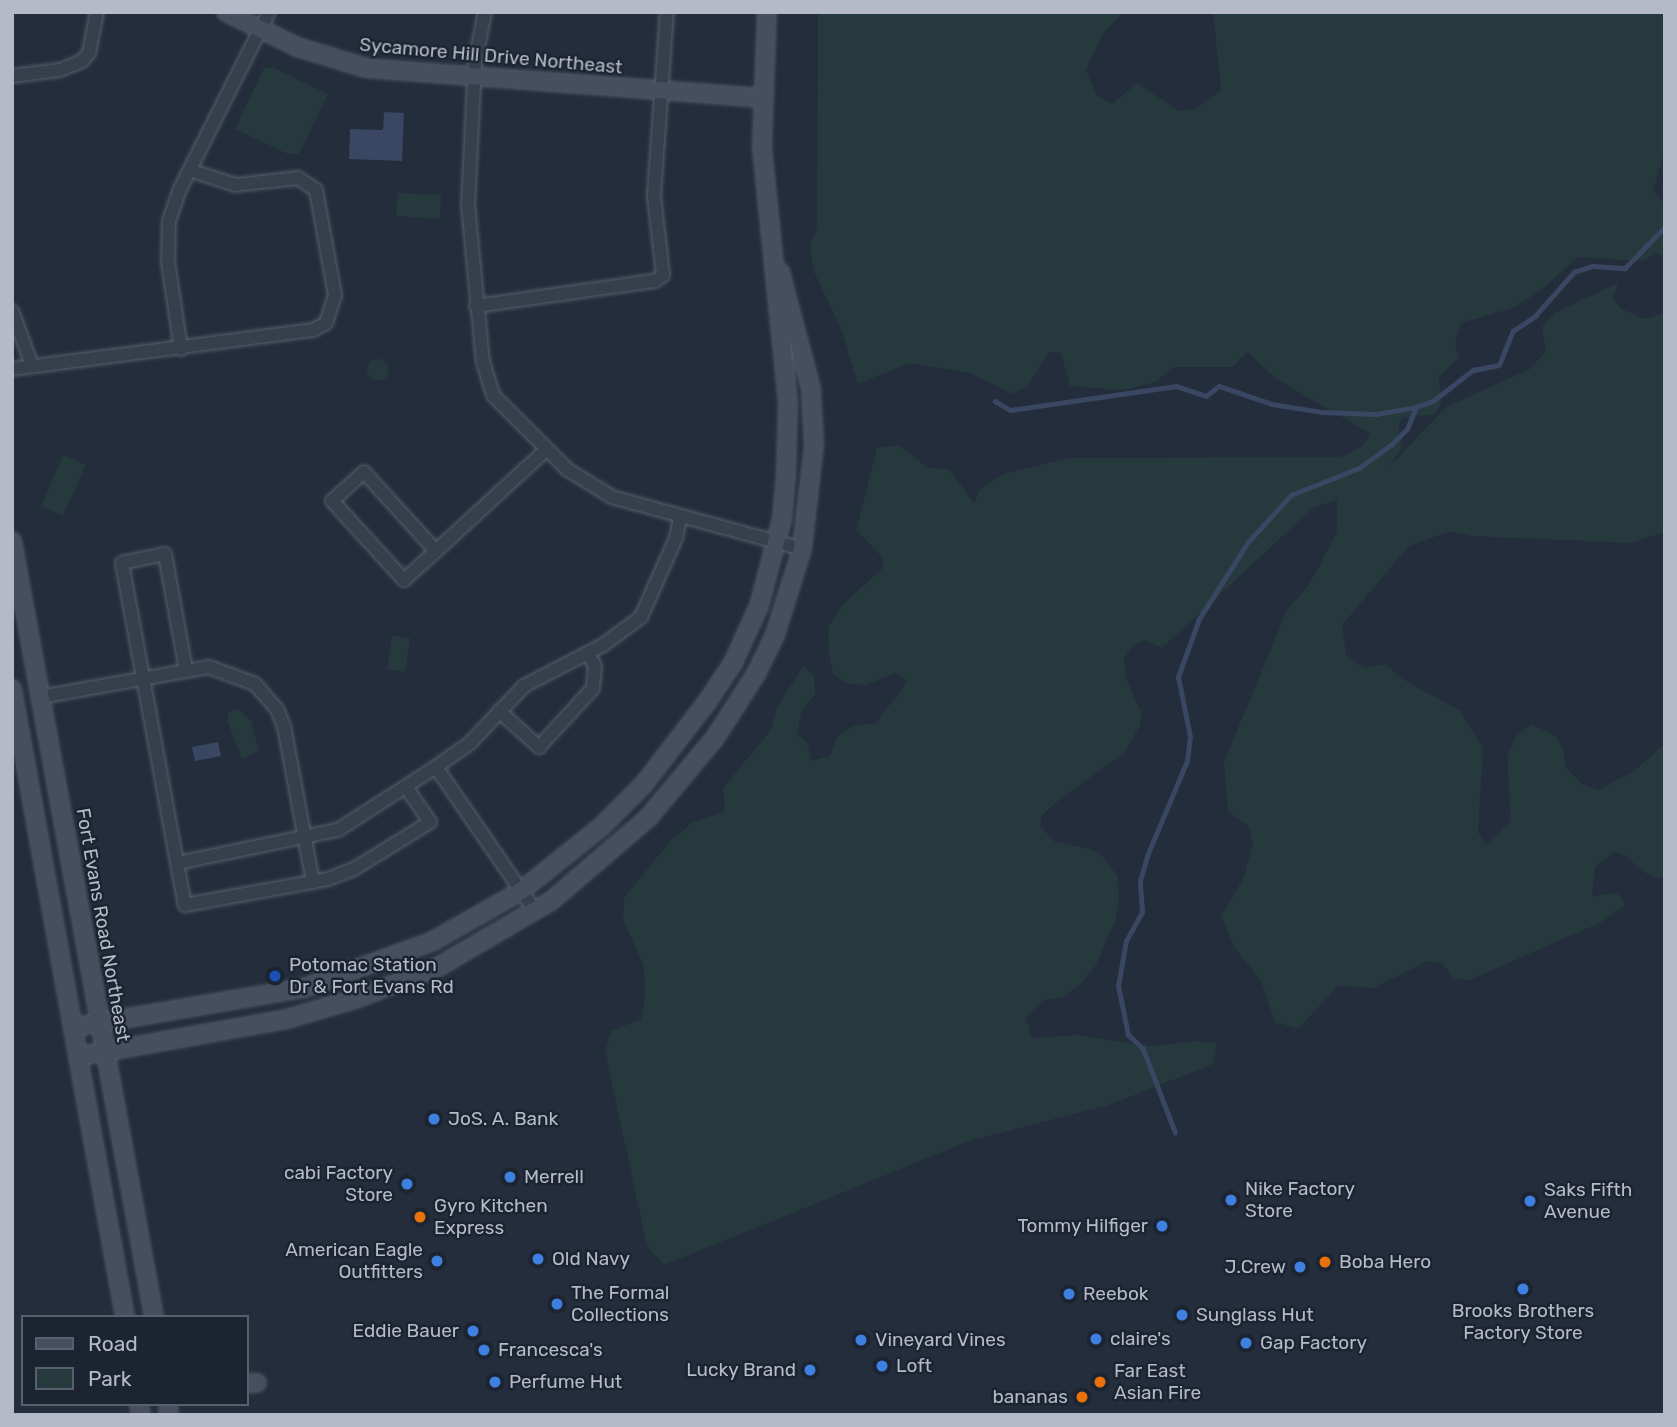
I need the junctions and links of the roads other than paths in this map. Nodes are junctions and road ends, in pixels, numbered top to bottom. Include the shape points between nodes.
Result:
1 (97, 12) edge
2 (226, 12) edge
3 (269, 12) edge
4 (485, 12) edge
5 (667, 12) edge
6 (767, 12) edge
7 (260, 29) junction
8 (12, 76) edge
9 (474, 78) junction
10 (661, 92) junction
11 (763, 98) junction
12 (189, 170) junction
13 (770, 236) junction
14 (476, 306) junction
15 (12, 312) edge
16 (181, 349) junction
17 (32, 365) junction
18 (12, 369) edge
19 (546, 450) junction
20 (680, 517) junction
21 (12, 541) edge
22 (777, 542) junction
23 (802, 549) junction
24 (436, 551) junction
25 (589, 653) junction
26 (186, 670) junction
27 (144, 678) junction
28 (12, 689) edge
29 (40, 697) junction
30 (499, 711) junction
31 (436, 767) junction
32 (406, 787) junction
33 (305, 839) junction
34 (178, 863) junction
35 (313, 882) junction
36 (521, 891) junction
37 (535, 911) junction
38 (100, 1024) junction
39 (75, 1027) junction
40 (105, 1052) junction
41 (80, 1055) junction
42 (125, 1315) edge
43 (154, 1315) edge

1 - 8 street via 89,53 82,61 68,68
2 - 7 street, Sycamore Hill Drive Northeast
3 - 7 street
4 - 9 street via 477,33
5 - 10 street
6 - 11 street
7 - 9 street, Sycamore Hill Drive Northeast via 350,65
7 - 12 street
9 - 10 street, Sycamore Hill Drive Northeast
9 - 14 street via 468,204
10 - 11 street, Sycamore Hill Drive Northeast
10 - 14 street via 654,196 661,279
11 - 13 street
12 - 16 street via 174,202 167,242
12 - 16 street via 226,184 289,177 307,182 320,199 335,306 326,323 313,330
13 - 22 street via 788,403 786,474
13 - 23 street via 811,388 814,446
14 - 19 street via 483,362 493,395
15 - 17 street
16 - 17 street via 153,348
17 - 18 street
19 - 20 street via 579,478 612,497
19 - 24 street
20 - 22 street
20 - 25 street via 676,538 641,617
21 - 29 street, Fort Evans Road Northeast
22 - 23 street
22 - 36 street via 759,606 733,663 684,734 644,785 602,826
23 - 37 street via 775,635 715,738 648,818
24 - 24 street via 404,580 332,500 364,472
25 - 30 street via 524,686
25 - 30 street via 595,666 593,688 539,747
26 - 27 street
26 - 27 street via 165,554 122,563
26 - 33 street via 209,667 240,675 255,684 277,709
27 - 29 street
27 - 34 street
28 - 39 street
29 - 38 street, Fort Evans Road Northeast
30 - 31 street via 470,743
31 - 32 street
31 - 36 street
32 - 33 street via 352,823
32 - 35 street via 429,822 354,869
33 - 34 street
33 - 35 street
34 - 35 street via 186,905
36 - 37 street
36 - 38 street via 433,942 348,974 256,999
37 - 40 street via 466,954 358,998 287,1019
38 - 39 street
38 - 40 street, Fort Evans Road Northeast
39 - 41 street
40 - 41 street
40 - 43 street, Fort Evans Road Northeast
41 - 42 street

